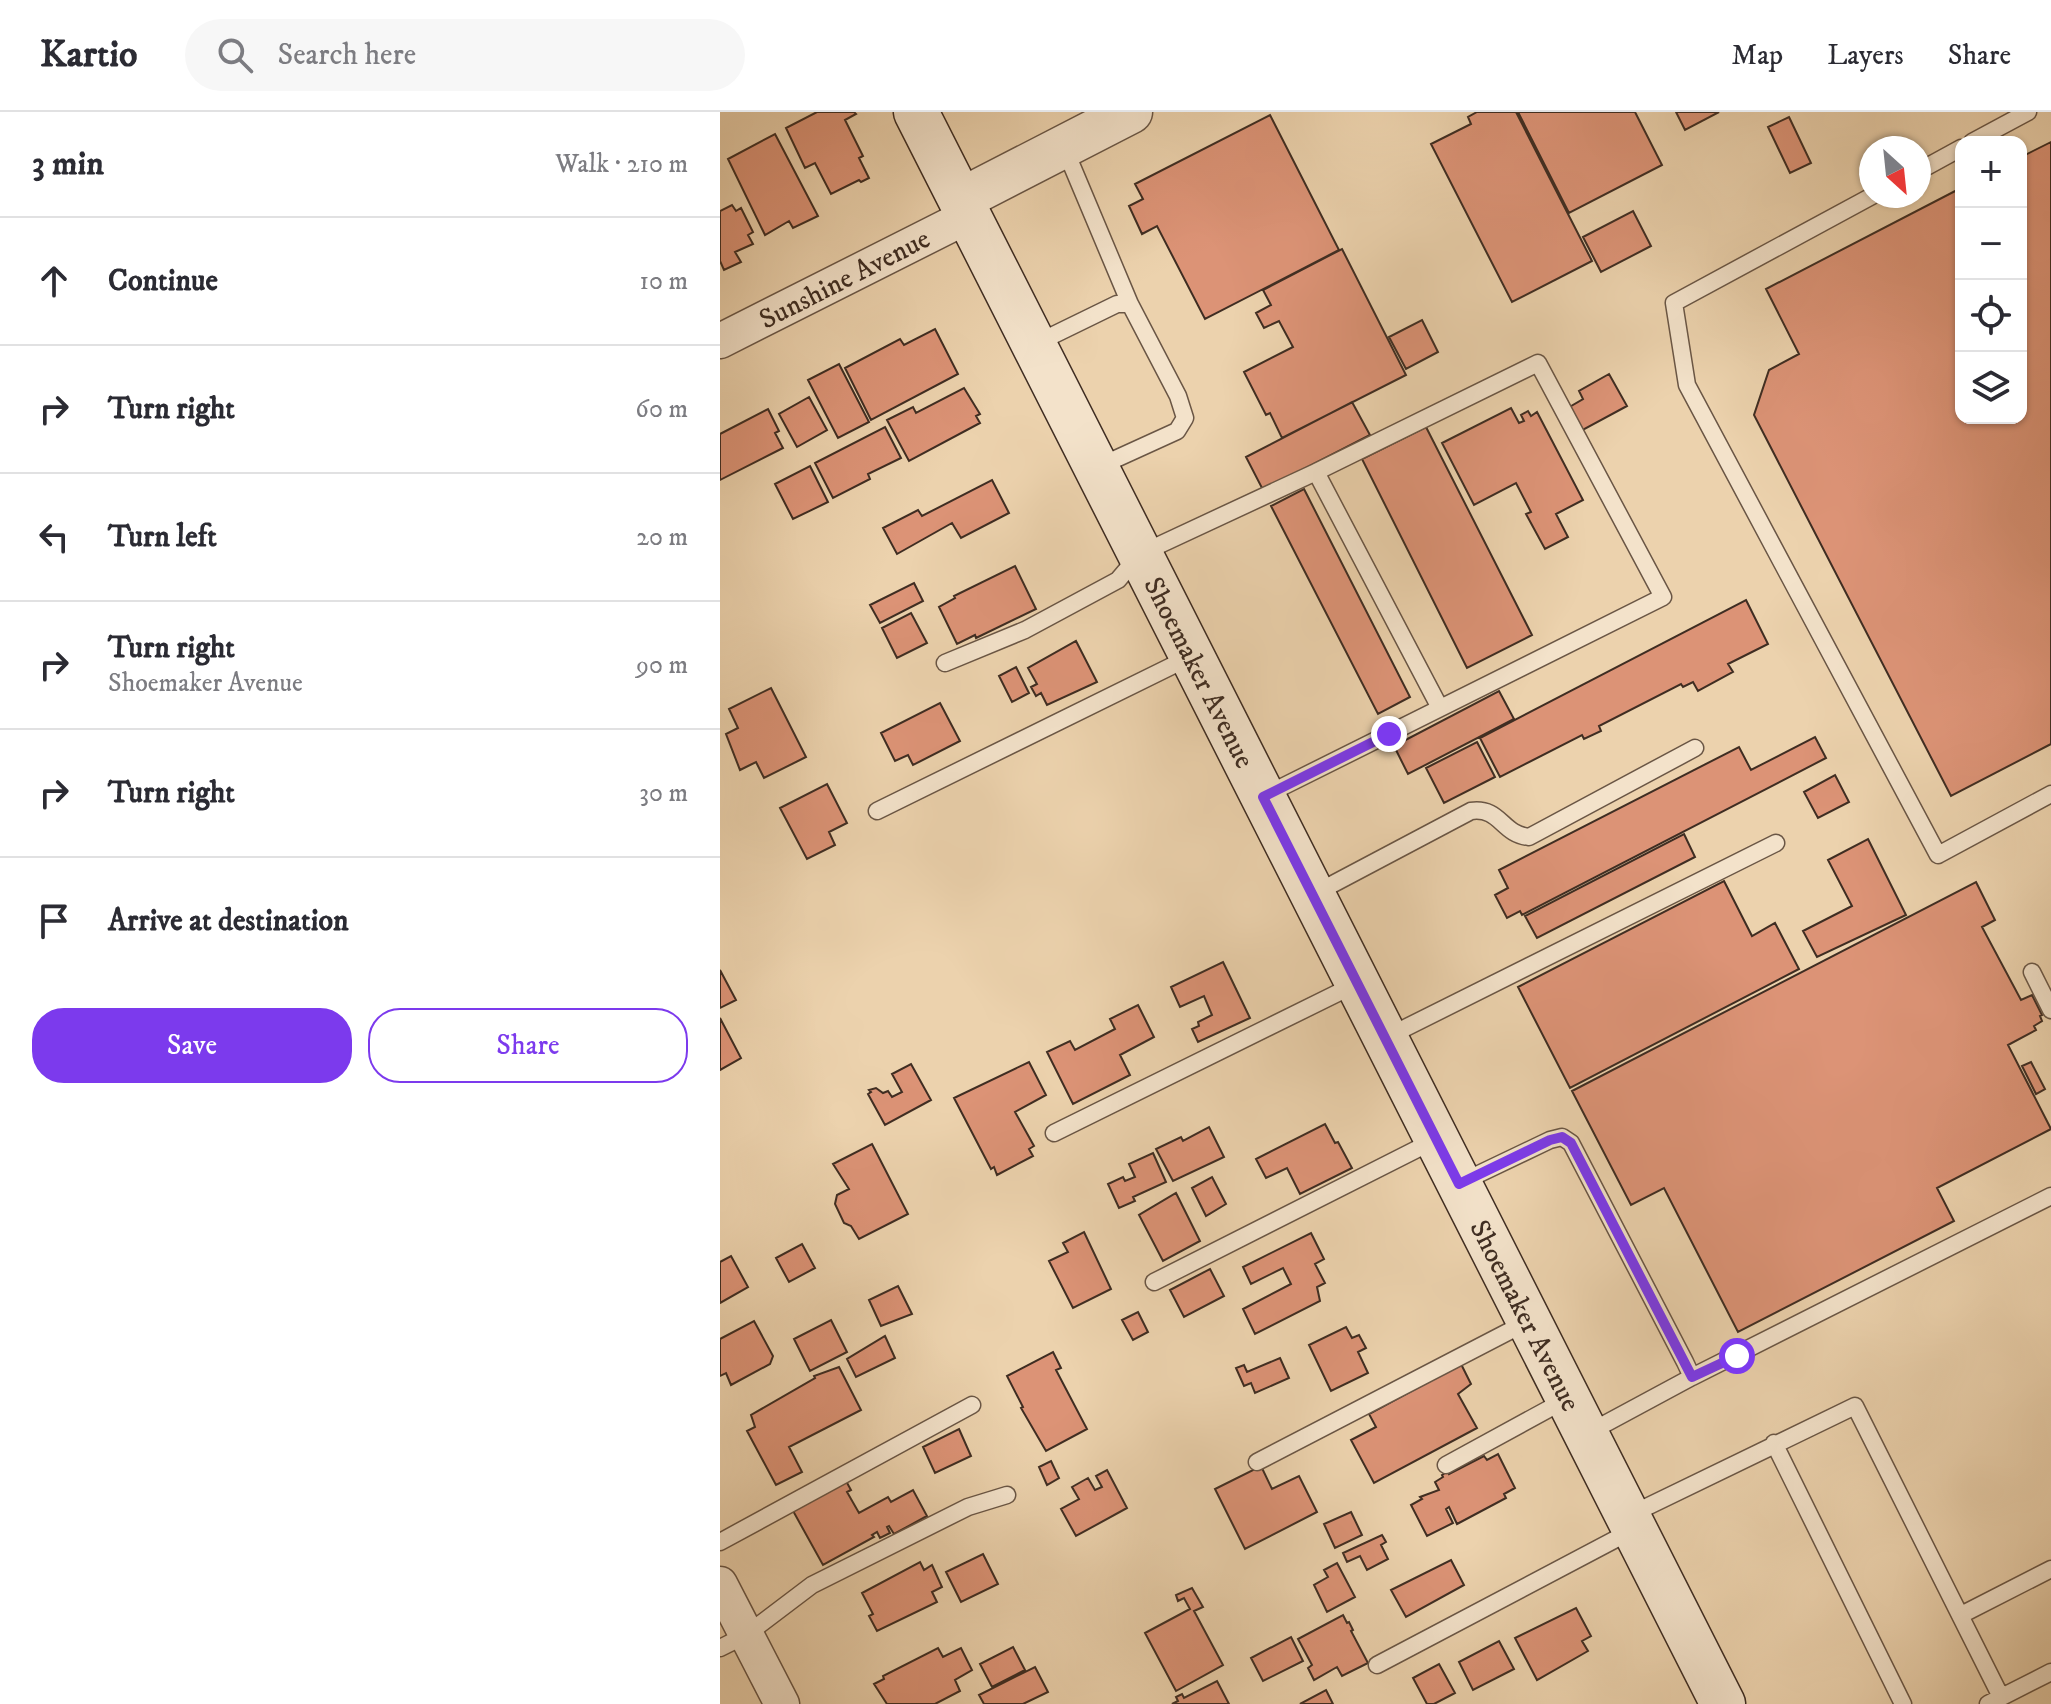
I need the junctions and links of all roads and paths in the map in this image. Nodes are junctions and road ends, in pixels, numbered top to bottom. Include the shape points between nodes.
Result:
1 (916, 112) edge
2 (1131, 112) edge
3 (2028, 112) edge
4 (1983, 136) edge
5 (1063, 147) junction
6 (1955, 151) edge
7 (1931, 164) edge
8 (1859, 203) edge
9 (964, 208) junction
10 (1130, 304) junction
11 (720, 341) edge
12 (1034, 344) junction
13 (1097, 468) junction
14 (1316, 472) junction
15 (1140, 554) junction
16 (1191, 657) junction
17 (945, 663) dead end
18 (1440, 708) junction
19 (1695, 748) dead end
20 (2051, 794) edge
21 (1263, 797) junction
22 (877, 811) dead end
23 (1776, 843) dead end
24 (1312, 895) junction
25 (2032, 972) dead end
26 (1358, 984) junction
27 (2051, 1010) edge
28 (1385, 1038) junction
29 (1054, 1133) dead end
30 (1437, 1140) junction
31 (1459, 1184) junction
32 (2051, 1196) edge
33 (1154, 1282) dead end
34 (1529, 1321) junction
35 (1692, 1377) junction
36 (972, 1405) dead end
37 (1577, 1416) junction
38 (1774, 1443) junction
39 (1257, 1462) dead end
40 (1446, 1465) dead end
41 (1007, 1495) dead end
42 (1631, 1523) junction
43 (720, 1542) edge
44 (2051, 1569) edge
45 (720, 1584) edge
46 (1961, 1615) junction
47 (733, 1642) edge
48 (1377, 1665) dead end
49 (2051, 1672) edge
50 (1995, 1700) edge
51 (782, 1704) edge
52 (1723, 1704) edge
53 (1903, 1704) edge

1 - 9 main road, Shoemaker Avenue
2 - 5 street, Sunshine Avenue
3 - 4 lane
5 - 9 street, Sunshine Avenue
5 - 10 lane
6 - 7 lane
8 - 20 lane via 1674,303 1687,385 1938,855
9 - 11 street, Sunshine Avenue
9 - 12 main road, Shoemaker Avenue
10 - 12 lane via 1117,304
10 - 13 lane via 1185,418 1177,431
12 - 13 main road, Shoemaker Avenue
13 - 15 main road, Shoemaker Avenue
14 - 15 lane
14 - 18 lane
14 - 18 lane via 1538,363 1663,597
15 - 16 main road, Shoemaker Avenue
15 - 17 lane via 1118,580 1025,630
16 - 21 main road, Shoemaker Avenue
16 - 22 lane
18 - 21 lane
19 - 24 lane via 1529,837 1516,836 1482,810 1471,811
21 - 24 main road, Shoemaker Avenue
23 - 28 lane
24 - 26 main road, Shoemaker Avenue
25 - 27 lane
26 - 28 main road, Shoemaker Avenue
26 - 29 lane
28 - 30 main road, Shoemaker Avenue
30 - 31 main road, Shoemaker Avenue
30 - 33 lane
31 - 34 main road, Shoemaker Avenue
31 - 35 lane via 1550,1140 1562,1137 1571,1143
32 - 35 lane
34 - 37 main road, Shoemaker Avenue
34 - 39 lane
35 - 37 lane
36 - 43 lane
37 - 40 lane
37 - 42 main road, Shoemaker Avenue
38 - 42 lane
38 - 46 lane via 1855,1406 1859,1409
38 - 53 lane
41 - 47 lane via 968,1507 812,1585
42 - 48 lane
42 - 52 main road, Shoemaker Avenue
44 - 46 lane
45 - 47 street
46 - 50 lane
47 - 51 street
49 - 50 lane

